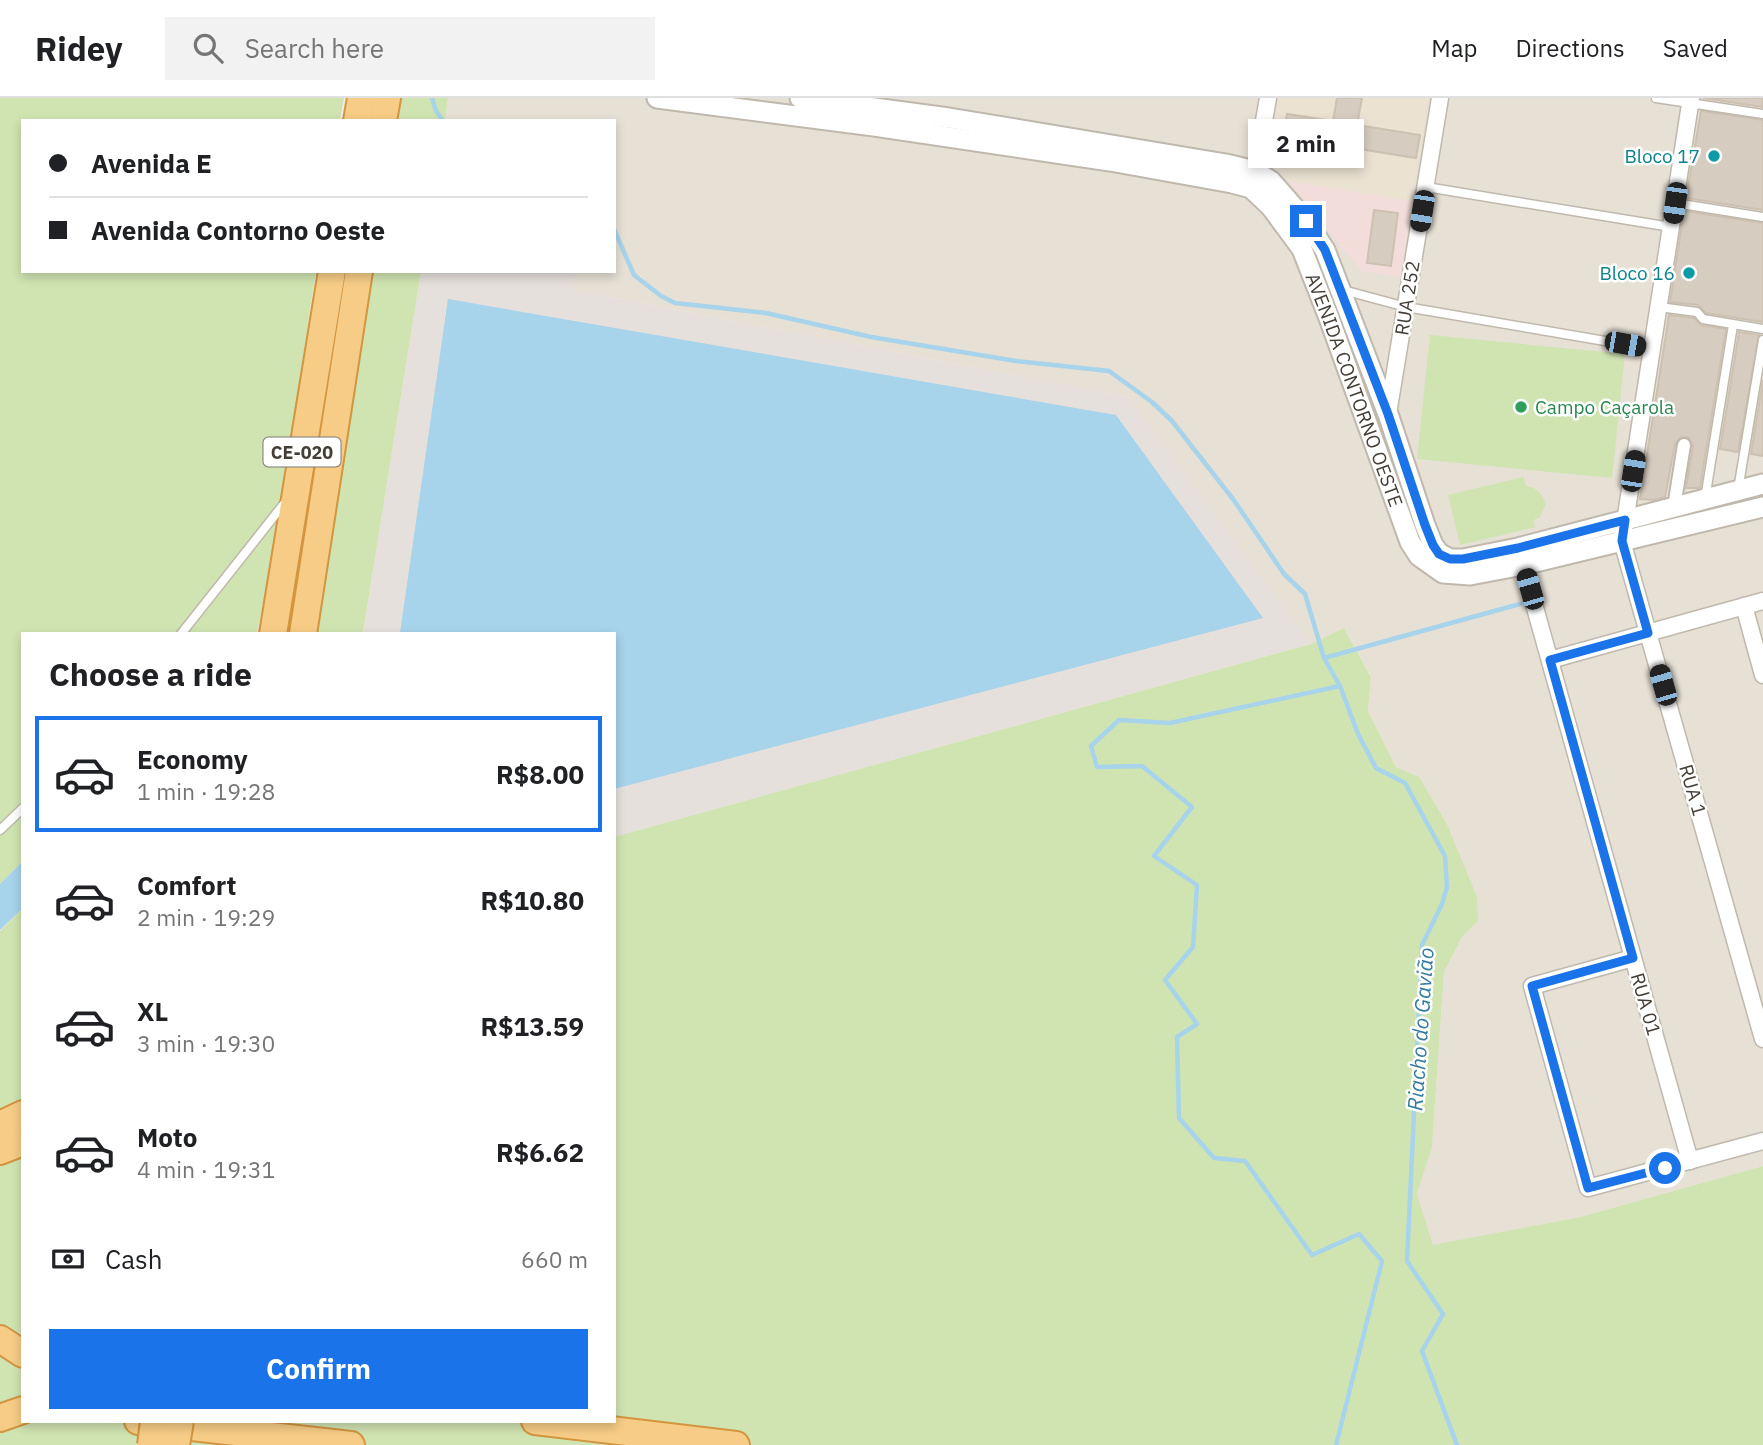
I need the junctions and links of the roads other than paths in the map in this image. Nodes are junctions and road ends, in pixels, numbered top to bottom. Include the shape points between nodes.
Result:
1 (361, 98) edge
2 (387, 98) edge
3 (657, 98) edge
4 (800, 98) edge
5 (1268, 98) edge
6 (1440, 98) edge
7 (1656, 98) edge
8 (1691, 101) edge
9 (877, 110) edge
10 (1763, 114) edge
11 (357, 119) edge
12 (383, 119) edge
13 (1253, 180) junction
14 (1426, 187) junction
15 (1675, 203) junction
16 (1763, 217) edge
17 (1671, 227) junction
18 (332, 273) edge
19 (359, 273) edge
20 (1340, 289) junction
21 (1406, 307) junction
22 (1659, 307) junction
23 (1733, 325) junction
24 (1763, 330) edge
25 (1763, 340) edge
26 (1652, 349) junction
27 (1388, 414) junction
28 (1684, 445) dead end
29 (1763, 484) edge
30 (295, 489) junction
31 (1738, 490) junction
32 (1705, 499) junction
33 (1674, 507) junction
34 (1763, 507) edge
35 (1625, 520) junction
36 (1622, 541) junction
37 (1523, 565) junction
38 (1447, 566) junction
39 (1763, 601) edge
40 (1744, 606) junction
41 (183, 632) edge
42 (273, 632) edge
43 (303, 632) edge
44 (1648, 633) junction
45 (1550, 660) junction
46 (1763, 675) edge
47 (21, 810) edge
48 (0, 830) edge
49 (1633, 958) junction
50 (1763, 1039) edge
51 (21, 1115) edge
52 (0, 1125) edge
53 (1763, 1141) edge
54 (21, 1143) edge
55 (0, 1151) edge
56 (1690, 1161) junction
57 (0, 1339) edge
58 (21, 1353) edge
59 (0, 1364) edge
60 (21, 1367) edge
61 (0, 1405) edge
62 (21, 1409) edge
63 (21, 1410) edge
64 (0, 1418) edge
65 (153, 1423) edge
66 (154, 1423) edge
67 (180, 1423) edge
68 (566, 1423) edge
69 (613, 1426) edge
70 (288, 1441) edge
71 (151, 1445) edge
72 (176, 1445) edge
73 (351, 1445) edge
74 (736, 1445) edge

1 - 11 highway
2 - 12 highway
3 - 9 street, AVENIDA CONTORNO OESTE
4 - 9 street, AVENIDA CONTORNO OESTE
5 - 13 street
6 - 14 street, RUA 252
7 - 8 lane
8 - 10 lane
8 - 15 street
9 - 13 street, AVENIDA CONTORNO OESTE via 1110,161 1232,183
13 - 20 street, AVENIDA CONTORNO OESTE via 1281,190 1306,221 1325,250
13 - 38 street, AVENIDA CONTORNO OESTE via 1302,249 1409,542 1419,556
14 - 17 lane
14 - 21 street, RUA 252
15 - 16 lane
15 - 17 street
17 - 22 street
18 - 30 highway, CE-020
19 - 43 highway, CE-020
20 - 21 lane
20 - 27 street, AVENIDA CONTORNO OESTE
21 - 26 lane
21 - 27 street, RUA 252
22 - 23 lane via 1697,312 1703,319
22 - 26 street
23 - 24 lane
23 - 32 lane
25 - 31 lane
26 - 35 street
27 - 38 street, AVENIDA CONTORNO OESTE via 1433,545
28 - 33 street
29 - 31 street
30 - 41 lane
30 - 42 highway, CE-020
31 - 32 street
32 - 33 street
33 - 35 street
34 - 36 street
35 - 36 street
35 - 38 street
36 - 37 street
36 - 44 street, RUA 1
37 - 38 street via 1470,575
37 - 45 street, RUA 01
39 - 40 street
40 - 44 street
40 - 46 street
44 - 45 street
44 - 50 street, RUA 1
45 - 49 street, RUA 01
47 - 48 lane
49 - 56 street, RUA 01
49 - 56 street via 1532,986 1588,1188
51 - 52 highway
53 - 56 street
54 - 55 highway
57 - 58 highway
59 - 60 highway
61 - 62 highway
63 - 64 highway
65 - 70 highway
66 - 71 highway, bridge
67 - 72 highway, bridge
68 - 69 highway
69 - 74 highway
70 - 73 highway

